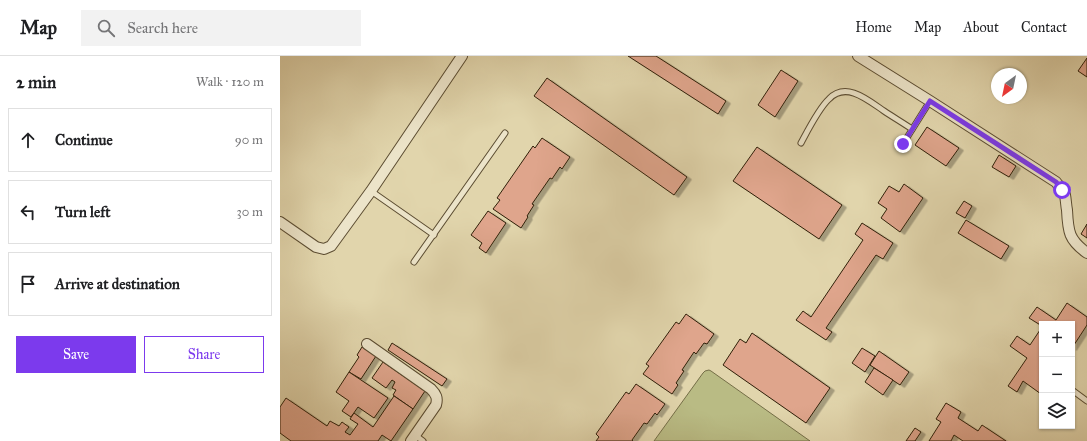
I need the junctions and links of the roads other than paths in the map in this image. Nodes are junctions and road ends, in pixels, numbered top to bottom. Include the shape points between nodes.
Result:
1 (462, 56) edge
2 (858, 56) edge
3 (930, 101) junction
4 (912, 129) junction
5 (505, 134) dead end
6 (801, 143) dead end
7 (903, 144) dead end
8 (371, 191) junction
9 (280, 222) edge
10 (434, 235) junction
11 (1087, 253) edge
12 (414, 262) dead end
13 (367, 344) dead end
14 (1075, 392) edge
15 (1087, 401) edge
16 (416, 439) edge

1 - 8 street
2 - 3 street
3 - 4 lane
3 - 11 street via 1056,182 1065,196 1071,237
4 - 6 lane via 860,95 840,92 825,103
4 - 7 lane
5 - 10 lane
8 - 9 street via 331,246 324,249 309,243
8 - 10 lane
10 - 12 lane
13 - 16 street via 436,394 436,405
14 - 15 lane

